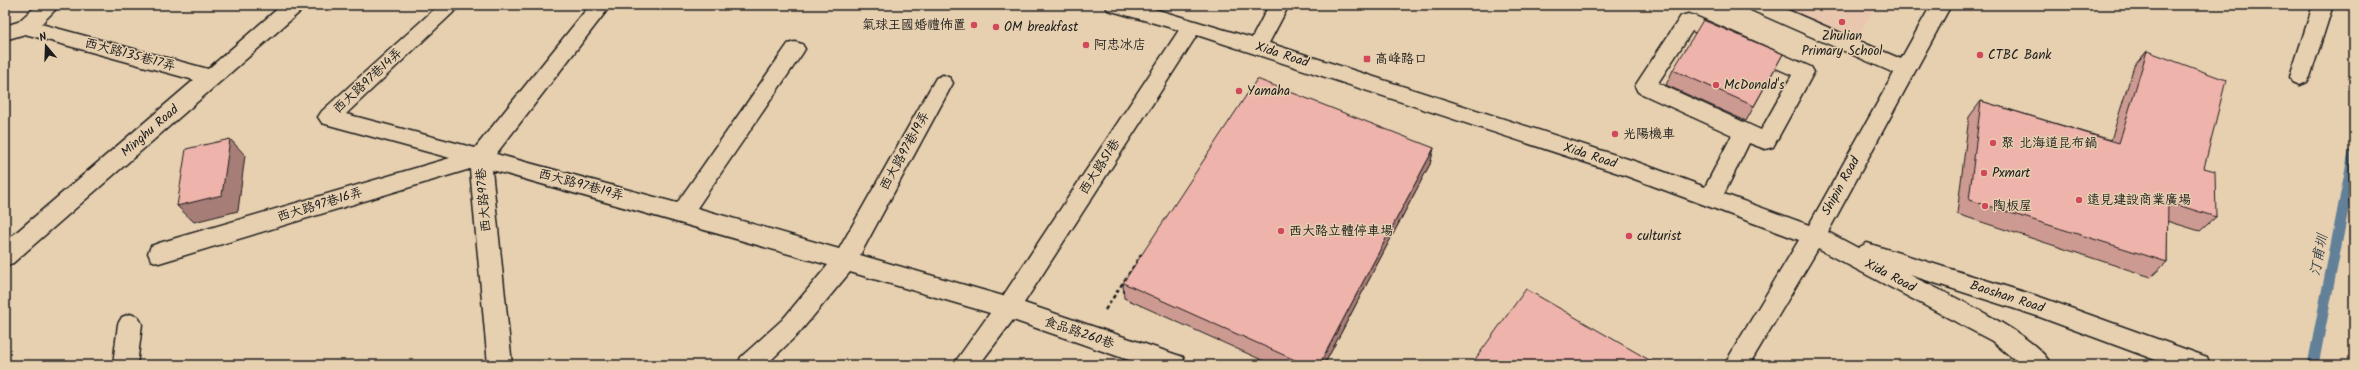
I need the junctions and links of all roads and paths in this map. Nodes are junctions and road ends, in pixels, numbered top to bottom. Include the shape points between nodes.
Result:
1 (50, 5) edge
2 (295, 5) edge
3 (451, 5) edge
4 (601, 5) edge
5 (1279, 5) edge
6 (1758, 5) edge
7 (1941, 5) edge
8 (2323, 5) edge
9 (1123, 6) edge
10 (1192, 26) junction
11 (25, 27) junction
12 (5, 33) edge
13 (1257, 47) junction
14 (795, 49) dead end
15 (1905, 69) junction
16 (212, 77) junction
17 (2300, 77) dead end
18 (943, 82) dead end
19 (1744, 132) junction
20 (480, 158) junction
21 (1710, 199) junction
22 (682, 213) junction
23 (1814, 236) junction
24 (1144, 250) edge
25 (159, 253) dead end
26 (5, 256) edge
27 (844, 262) junction
28 (1008, 308) junction
29 (130, 324) dead end
30 (1088, 335) junction
31 (125, 365) edge
32 (500, 365) edge
33 (750, 365) edge
34 (965, 365) edge
35 (1174, 365) edge
36 (1736, 365) edge
37 (2040, 365) edge
38 (2198, 365) edge

1 - 11 street
2 - 16 street, Minghu Road
3 - 20 street, 西大路97巷14弄 via 329,117
4 - 20 street, 西大路97巷
5 - 13 street
6 - 15 street
7 - 15 street, Shipin Road
8 - 17 street
9 - 10 street, Xida Road
10 - 13 street, Xida Road
10 - 28 street, 西大路51巷
11 - 12 street
11 - 16 street, 西大路135巷17弄
13 - 21 street, Xida Road via 1622,166
14 - 22 street
15 - 23 street, Shipin Road
16 - 26 street, Minghu Road
18 - 27 street, 西大路97巷19弄
19 - 19 street via 1765,141 1804,72 1688,21 1645,86
19 - 21 street
20 - 22 street, 西大路97巷19弄
20 - 25 street, 西大路97巷16弄
20 - 32 street, 西大路97巷
21 - 23 street, Xida Road
22 - 27 street, 西大路97巷19弄
23 - 36 street, Shipin Road
23 - 37 street, Xida Road via 2000,334
23 - 38 street, Baoshan Road via 2040,307
24 - 30 path
27 - 28 street, 西大路97巷19弄
27 - 33 street, 西大路97巷19弄 via 791,326
28 - 30 street, 食品路260巷
28 - 34 street, 西大路51巷
29 - 31 street
30 - 35 street, 食品路260巷

